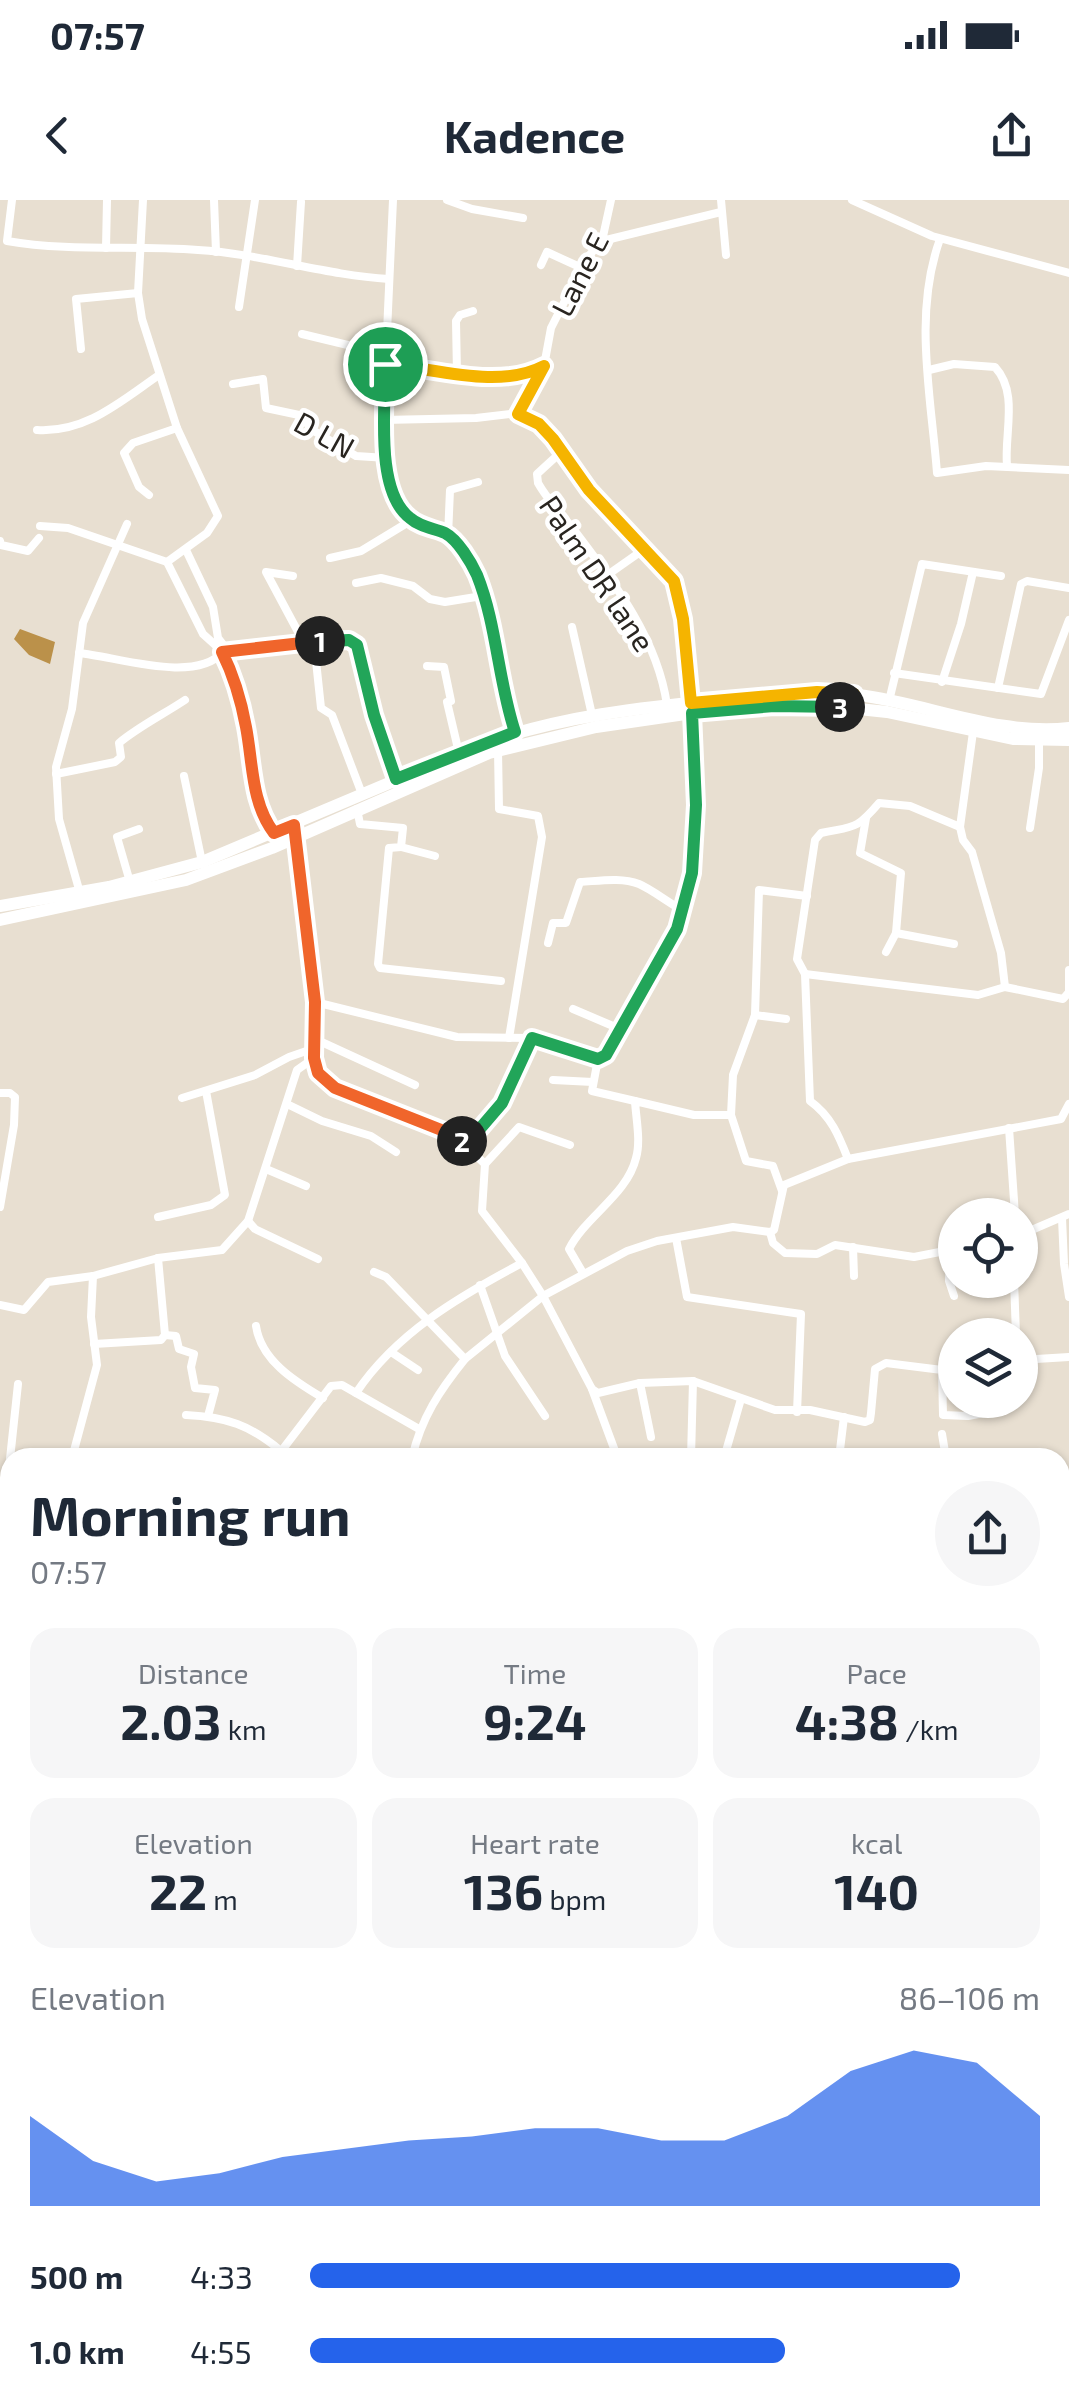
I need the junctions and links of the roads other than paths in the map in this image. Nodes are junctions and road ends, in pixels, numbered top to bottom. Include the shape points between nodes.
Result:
1 (12, 200) edge
2 (106, 200) edge
3 (143, 200) edge
4 (214, 200) edge
5 (255, 200) edge
6 (393, 200) edge
7 (447, 200) edge
8 (611, 200) edge
9 (721, 200) edge
10 (852, 200) edge
11 (301, 202) edge
12 (721, 212) junction
13 (523, 218) dead end
14 (940, 239) junction
15 (3, 240) edge
16 (602, 241) junction
17 (140, 246) junction
18 (106, 248) junction
19 (216, 252) junction
20 (726, 255) dead end
21 (247, 256) junction
22 (540, 265) dead end
23 (298, 266) junction
24 (582, 268) junction
25 (1069, 273) edge
26 (388, 279) junction
27 (138, 293) junction
28 (239, 307) dead end
29 (473, 311) dead end
30 (302, 334) dead end
31 (81, 350) dead end
32 (385, 359) junction
33 (544, 366) junction
34 (929, 370) junction
35 (458, 374) junction
36 (159, 375) junction
37 (233, 384) dead end
38 (518, 414) junction
39 (383, 420) junction
40 (177, 428) junction
41 (38, 430) dead end
42 (561, 452) junction
43 (386, 458) junction
44 (1007, 466) junction
45 (1069, 470) edge
46 (478, 482) dead end
47 (148, 494) dead end
48 (412, 520) junction
49 (127, 524) dead end
50 (40, 526) dead end
51 (448, 536) junction
52 (39, 538) dead end
53 (0, 541) edge
54 (119, 544) junction
55 (186, 550) junction
56 (643, 550) junction
57 (330, 558) dead end
58 (166, 562) junction
59 (974, 572) junction
60 (293, 576) dead end
61 (606, 576) junction
62 (1000, 576) dead end
63 (356, 583) dead end
64 (1069, 588) edge
65 (482, 596) junction
66 (1069, 620) edge
67 (572, 627) dead end
68 (309, 642) junction
69 (225, 651) junction
70 (80, 653) junction
71 (428, 666) dead end
72 (894, 673) junction
73 (942, 682) junction
74 (998, 688) junction
75 (185, 700) dead end
76 (852, 701) junction
77 (889, 701) junction
78 (668, 705) junction
79 (691, 708) junction
80 (592, 715) junction
81 (1069, 728) edge
82 (973, 732) junction
83 (516, 738) junction
84 (1069, 740) edge
85 (1038, 742) junction
86 (498, 750) junction
87 (459, 753) junction
88 (56, 774) junction
89 (184, 776) dead end
90 (396, 779) junction
91 (362, 794) junction
92 (357, 809) junction
93 (866, 818) junction
94 (960, 827) junction
95 (1030, 828) dead end
96 (139, 829) dead end
97 (295, 831) junction
98 (274, 833) junction
99 (401, 848) junction
100 (435, 856) dead end
101 (202, 862) junction
102 (130, 882) junction
103 (80, 893) junction
104 (806, 896) junction
105 (0, 906) edge
106 (682, 910) junction
107 (0, 920) edge
108 (896, 933) junction
109 (548, 943) dead end
110 (954, 944) dead end
111 (886, 952) dead end
112 (1069, 970) edge
113 (805, 974) junction
114 (502, 981) dead end
115 (1004, 987) junction
116 (315, 1002) junction
117 (573, 1009) dead end
118 (754, 1014) junction
119 (786, 1019) dead end
120 (620, 1029) junction
121 (509, 1038) junction
122 (532, 1038) junction
123 (315, 1048) junction
124 (598, 1059) junction
125 (553, 1080) dead end
126 (592, 1082) junction
127 (415, 1084) dead end
128 (206, 1091) junction
129 (0, 1094) edge
130 (182, 1098) dead end
131 (635, 1101) junction
132 (287, 1104) junction
133 (1069, 1104) edge
134 (731, 1115) junction
135 (1065, 1119) edge
136 (1008, 1128) junction
137 (466, 1145) junction
138 (570, 1146) dead end
139 (396, 1152) dead end
140 (848, 1159) junction
141 (486, 1164) junction
142 (266, 1169) junction
143 (306, 1186) dead end
144 (782, 1191) junction
145 (1014, 1198) edge
146 (0, 1207) edge
147 (1066, 1216) edge
148 (158, 1217) dead end
149 (248, 1220) junction
150 (1038, 1227) edge
151 (770, 1232) junction
152 (676, 1238) junction
153 (854, 1247) junction
154 (938, 1253) edge
155 (158, 1258) junction
156 (318, 1259) dead end
157 (522, 1262) junction
158 (374, 1272) dead end
159 (583, 1272) junction
160 (93, 1276) junction
161 (854, 1276) dead end
162 (480, 1285) junction
163 (543, 1296) junction
164 (1069, 1298) edge
165 (0, 1306) edge
166 (428, 1319) junction
167 (256, 1326) dead end
168 (498, 1331) junction
169 (165, 1336) junction
170 (94, 1344) junction
171 (391, 1352) junction
172 (1069, 1357) edge
173 (465, 1359) junction
174 (1038, 1359) edge
175 (418, 1370) dead end
176 (938, 1370) edge
177 (693, 1381) junction
178 (640, 1383) junction
179 (18, 1384) dead end
180 (592, 1388) junction
181 (356, 1393) junction
182 (323, 1398) junction
183 (740, 1399) junction
184 (798, 1412) junction
185 (186, 1415) dead end
186 (208, 1416) junction
187 (545, 1416) dead end
188 (844, 1417) junction
189 (418, 1428) junction
190 (942, 1434) dead end
191 (651, 1437) dead end
192 (12, 1448) edge
193 (75, 1448) edge
194 (272, 1448) edge
195 (283, 1448) edge
196 (414, 1448) edge
197 (615, 1448) edge
198 (690, 1448) edge
199 (727, 1448) edge
200 (840, 1448) edge
201 (944, 1448) edge

1 - 15 street
2 - 18 street
3 - 17 street
4 - 19 street
5 - 21 street
6 - 26 street
7 - 13 street
8 - 16 street, Lane E
9 - 12 street
10 - 14 street
11 - 23 street
12 - 16 street
12 - 20 street
14 - 25 street
14 - 34 street via 925,306
15 - 18 street
16 - 24 street, Lane E
17 - 18 street
17 - 19 street
17 - 27 street
19 - 21 street
21 - 23 street
21 - 28 street
22 - 24 street via 547,252
23 - 26 street
24 - 33 street, Lane E via 552,328
26 - 32 street
27 - 31 street via 76,299
27 - 36 street
29 - 35 street via 456,321
30 - 32 street
32 - 35 street
32 - 39 street
33 - 35 street
33 - 38 street, Lane E
34 - 44 street via 954,364 999,370 1008,394
34 - 44 street via 937,473
36 - 40 street
36 - 41 street via 87,424
37 - 43 street, D LN via 264,379 266,408 299,415 356,456
38 - 39 street
38 - 42 street via 539,424
39 - 43 street
40 - 47 street via 124,453
40 - 55 street via 218,516
42 - 56 street
42 - 61 street, Palm DR lane via 537,474 538,482
43 - 48 street via 402,512
44 - 45 street
46 - 51 street via 450,490
48 - 51 street
48 - 57 street via 361,551
49 - 54 street
50 - 54 street
51 - 65 street via 476,574
52 - 53 street via 28,551
54 - 58 street
54 - 70 street via 83,623
55 - 58 street
55 - 69 street
56 - 61 street
56 - 79 street via 674,581
58 - 69 street via 203,634
59 - 62 street
59 - 72 street via 922,564
59 - 73 street
60 - 68 street via 266,572
61 - 78 street, Palm DR lane via 650,642
63 - 65 street via 394,580 445,602
64 - 74 street via 1021,584
65 - 83 street
66 - 74 street via 1044,692
67 - 80 street
68 - 69 street
68 - 90 street via 357,645
68 - 91 street via 321,708 332,715
69 - 70 street via 190,669
69 - 98 street via 258,801
70 - 88 street
71 - 87 street via 444,667
72 - 73 street
72 - 77 street
73 - 74 street
75 - 88 street via 122,739 115,762
76 - 77 main road
76 - 79 main road
76 - 82 main road
77 - 81 main road via 1023,728
78 - 79 main road
78 - 80 main road
79 - 83 main road
79 - 106 street via 696,845
80 - 83 main road
82 - 85 main road
82 - 94 street
83 - 86 main road
83 - 87 main road
84 - 85 main road
85 - 95 street
86 - 92 main road
86 - 121 street via 499,809 538,816 542,837
87 - 90 main road
88 - 103 street via 59,820
89 - 101 street
90 - 91 main road
91 - 97 main road
92 - 97 main road
92 - 99 street via 360,824 403,828
93 - 94 street via 879,803 910,806
93 - 104 street via 846,831 818,836
93 - 108 street via 860,853 901,873
94 - 115 street via 1002,953
96 - 102 street via 117,837
97 - 98 main road
97 - 107 main road via 186,880
97 - 116 street
98 - 101 main road
99 - 100 street
99 - 114 street via 390,848 380,968
101 - 102 main road
102 - 103 main road
103 - 105 main road
104 - 113 street via 797,959
104 - 118 street via 759,890
106 - 109 street via 641,884 580,882 566,922 553,923
106 - 120 street
108 - 110 street
108 - 111 street
112 - 115 street via 1065,998
113 - 115 street via 978,995
113 - 140 street via 810,1101 822,1109
116 - 121 street via 458,1037
116 - 123 street
117 - 120 street
118 - 119 street
118 - 134 street via 733,1075
120 - 124 street
121 - 122 street
122 - 124 street
122 - 137 street via 502,1103
123 - 127 street
123 - 128 street
123 - 132 street via 297,1070
123 - 137 street via 318,1073 335,1088
124 - 126 street
125 - 126 street
126 - 131 street via 592,1091
128 - 130 street
128 - 148 street via 225,1195 211,1205
129 - 146 street via 15,1097
131 - 134 street
131 - 159 street via 638,1155 631,1172 569,1249
132 - 139 street
132 - 142 street
133 - 135 street
134 - 144 street via 746,1161 773,1166
135 - 136 street
136 - 140 street
136 - 145 street
137 - 141 street
138 - 141 street via 520,1127
140 - 144 street via 791,1181
141 - 157 street via 482,1211
142 - 143 street
142 - 149 street
144 - 151 street
147 - 150 street
147 - 164 street
149 - 155 street via 222,1250
149 - 156 street
151 - 152 street via 733,1227
151 - 153 street via 785,1254 817,1254 834,1244
152 - 159 street
152 - 184 street via 687,1296 800,1314
153 - 154 street via 914,1257
153 - 161 street
155 - 160 street
155 - 169 street
157 - 162 street
157 - 163 street
158 - 166 street
159 - 163 street
160 - 165 street via 48,1282 24,1310
160 - 170 street
162 - 166 street
162 - 168 street
163 - 168 street
163 - 180 street
166 - 171 street
166 - 173 street
167 - 182 street via 270,1358
168 - 173 street
168 - 187 street via 506,1356
169 - 170 street
169 - 186 street via 176,1336 179,1349 194,1354 195,1388 215,1390
170 - 193 street via 96,1365
171 - 175 street
171 - 181 street
172 - 174 street
173 - 189 street
176 - 188 street via 886,1363 875,1369 870,1420
177 - 178 street
177 - 183 street
177 - 198 street
178 - 180 street via 598,1393
178 - 191 street
179 - 192 street
180 - 197 street
181 - 182 street via 336,1384
181 - 189 street
182 - 195 street
183 - 184 street
183 - 199 street
184 - 188 street
185 - 186 street
186 - 194 street via 255,1430
188 - 200 street
189 - 196 street
190 - 201 street

